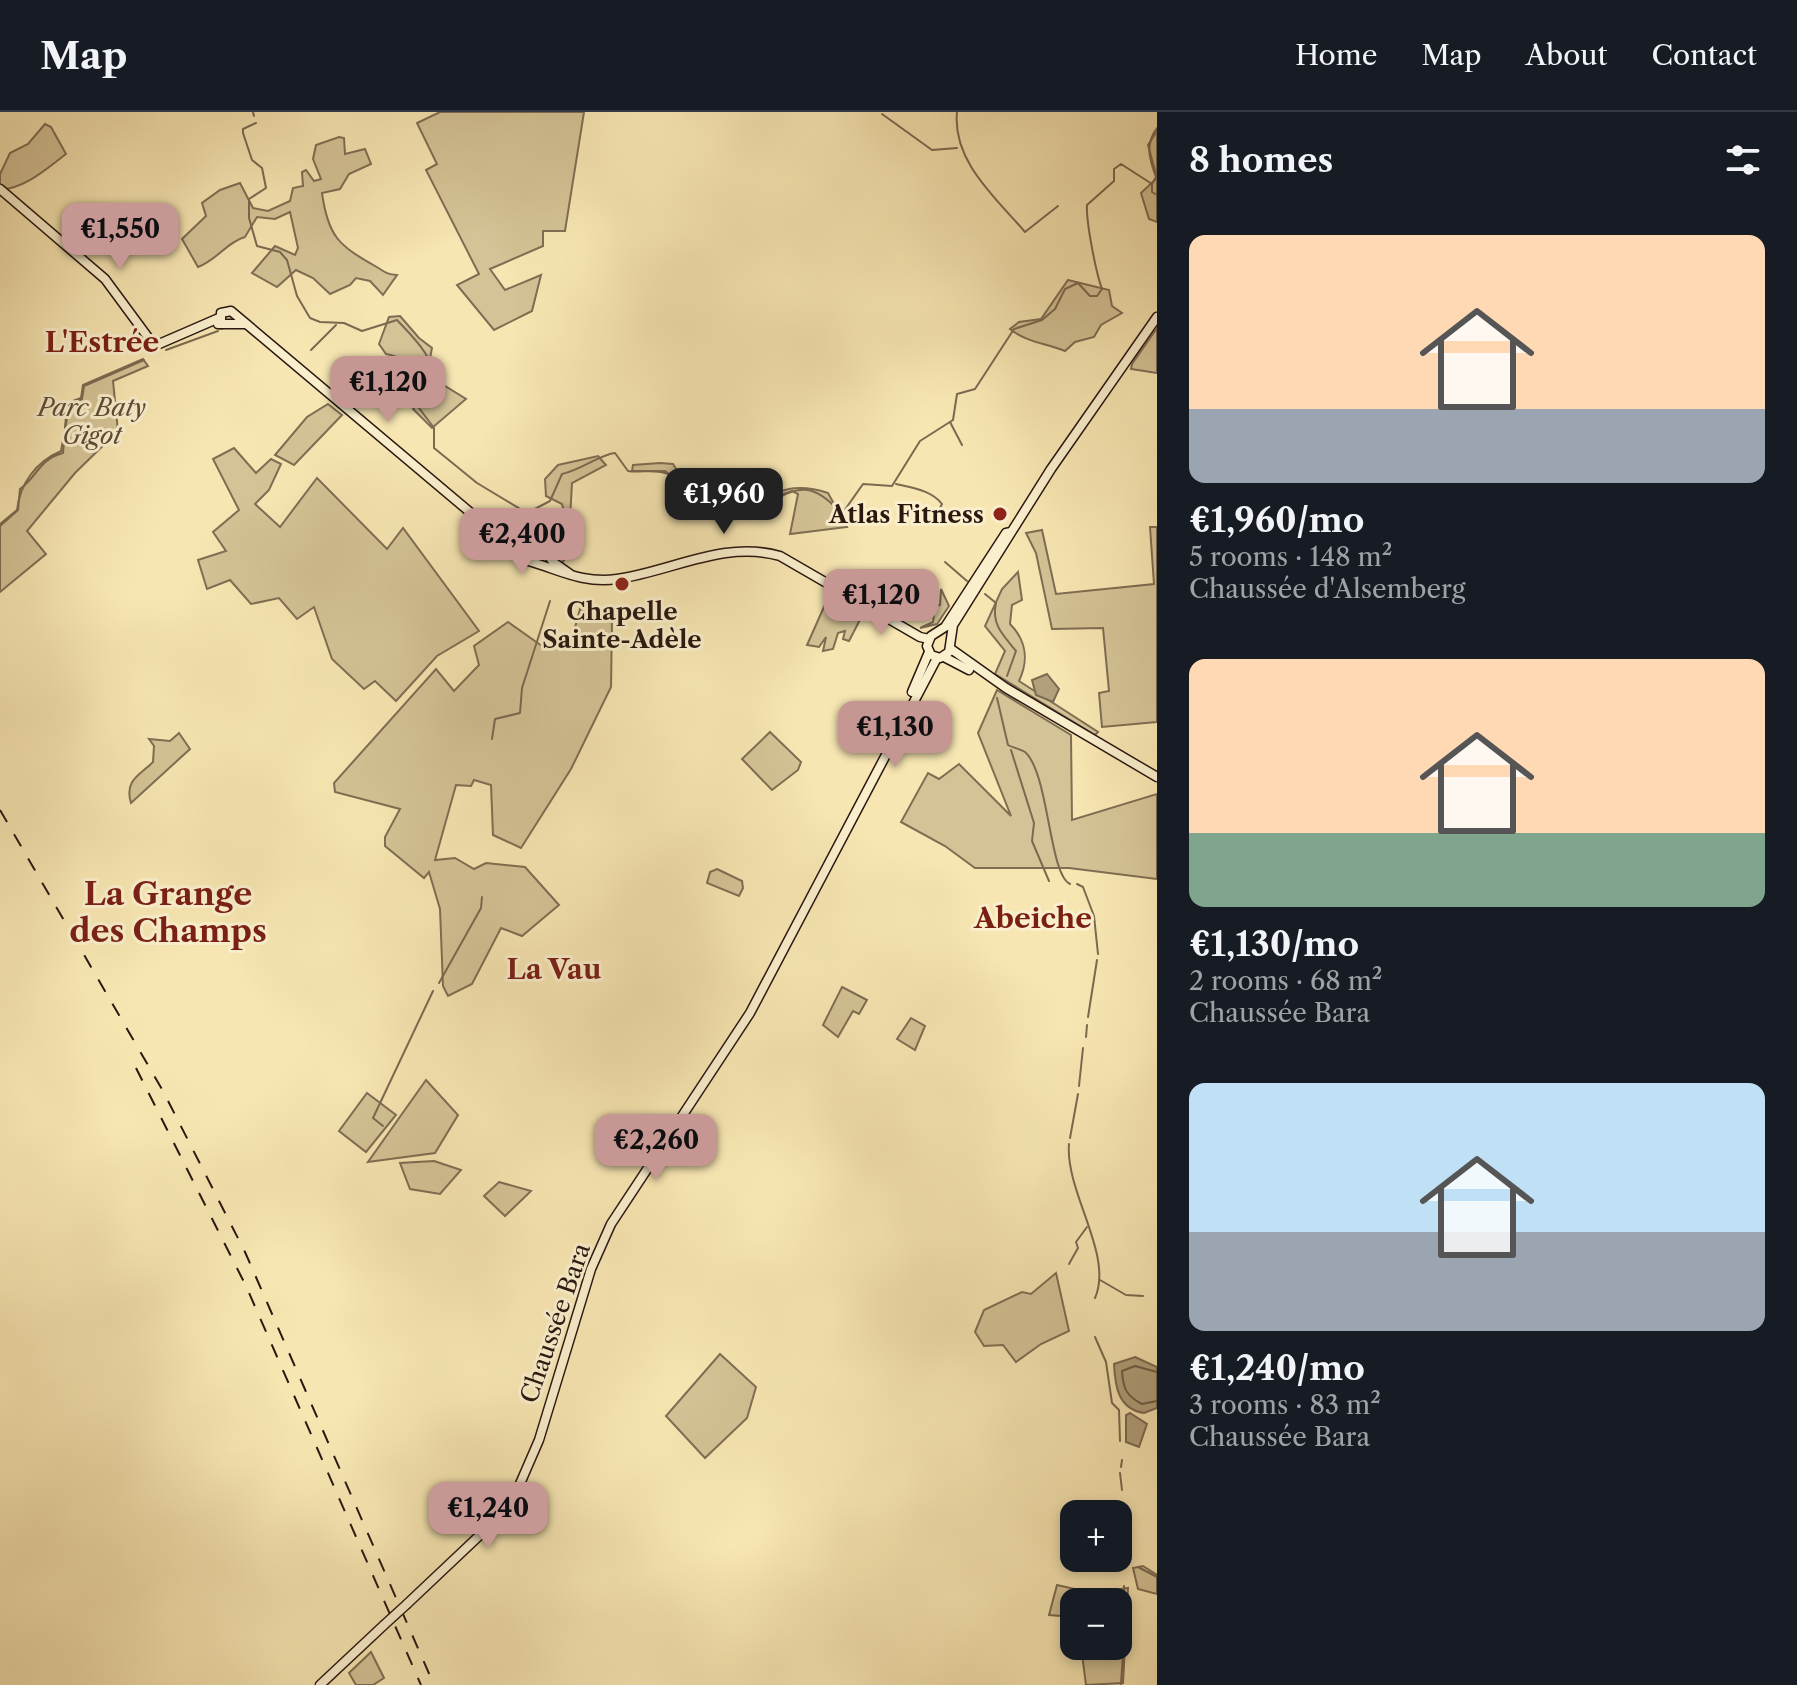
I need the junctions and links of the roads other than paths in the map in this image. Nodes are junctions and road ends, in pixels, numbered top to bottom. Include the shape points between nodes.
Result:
1 (0, 189) edge
2 (1157, 317) edge
3 (234, 320) junction
4 (220, 321) junction
5 (1011, 532) junction
6 (526, 544) junction
7 (511, 548) junction
8 (545, 550) junction
9 (523, 554) junction
10 (538, 562) junction
11 (574, 576) junction
12 (854, 599) junction
13 (955, 610) junction
14 (903, 626) junction
15 (938, 633) junction
16 (950, 645) junction
17 (928, 646) junction
18 (940, 657) junction
19 (1006, 688) junction
20 (899, 725) junction
21 (1157, 777) edge
22 (320, 1685) edge

1 - 4 main road via 105,279 150,340 159,344
2 - 5 main road
3 - 4 main road
3 - 4 main road via 225,311
3 - 7 main road
5 - 13 main road
5 - 16 main road, Chaussée Bara via 953,625
6 - 7 main road
6 - 8 main road via 537,541
6 - 9 main road
7 - 9 main road
8 - 10 main road
8 - 11 main road
9 - 10 main road
10 - 11 main road via 555,573
11 - 12 main road via 616,579 725,552 763,551
12 - 14 main road
12 - 17 main road
13 - 14 main road via 935,629
13 - 15 main road
14 - 17 main road
15 - 16 main road
15 - 17 main road
16 - 18 main road, Chaussée Bara
16 - 19 main road
17 - 18 main road
17 - 20 main road, Chaussée Bara
18 - 19 main road
18 - 20 main road, Chaussée Bara
19 - 21 main road
20 - 22 main road, Chaussée Bara, bridge via 755,1004 611,1224 591,1269 539,1440 516,1493 489,1527

